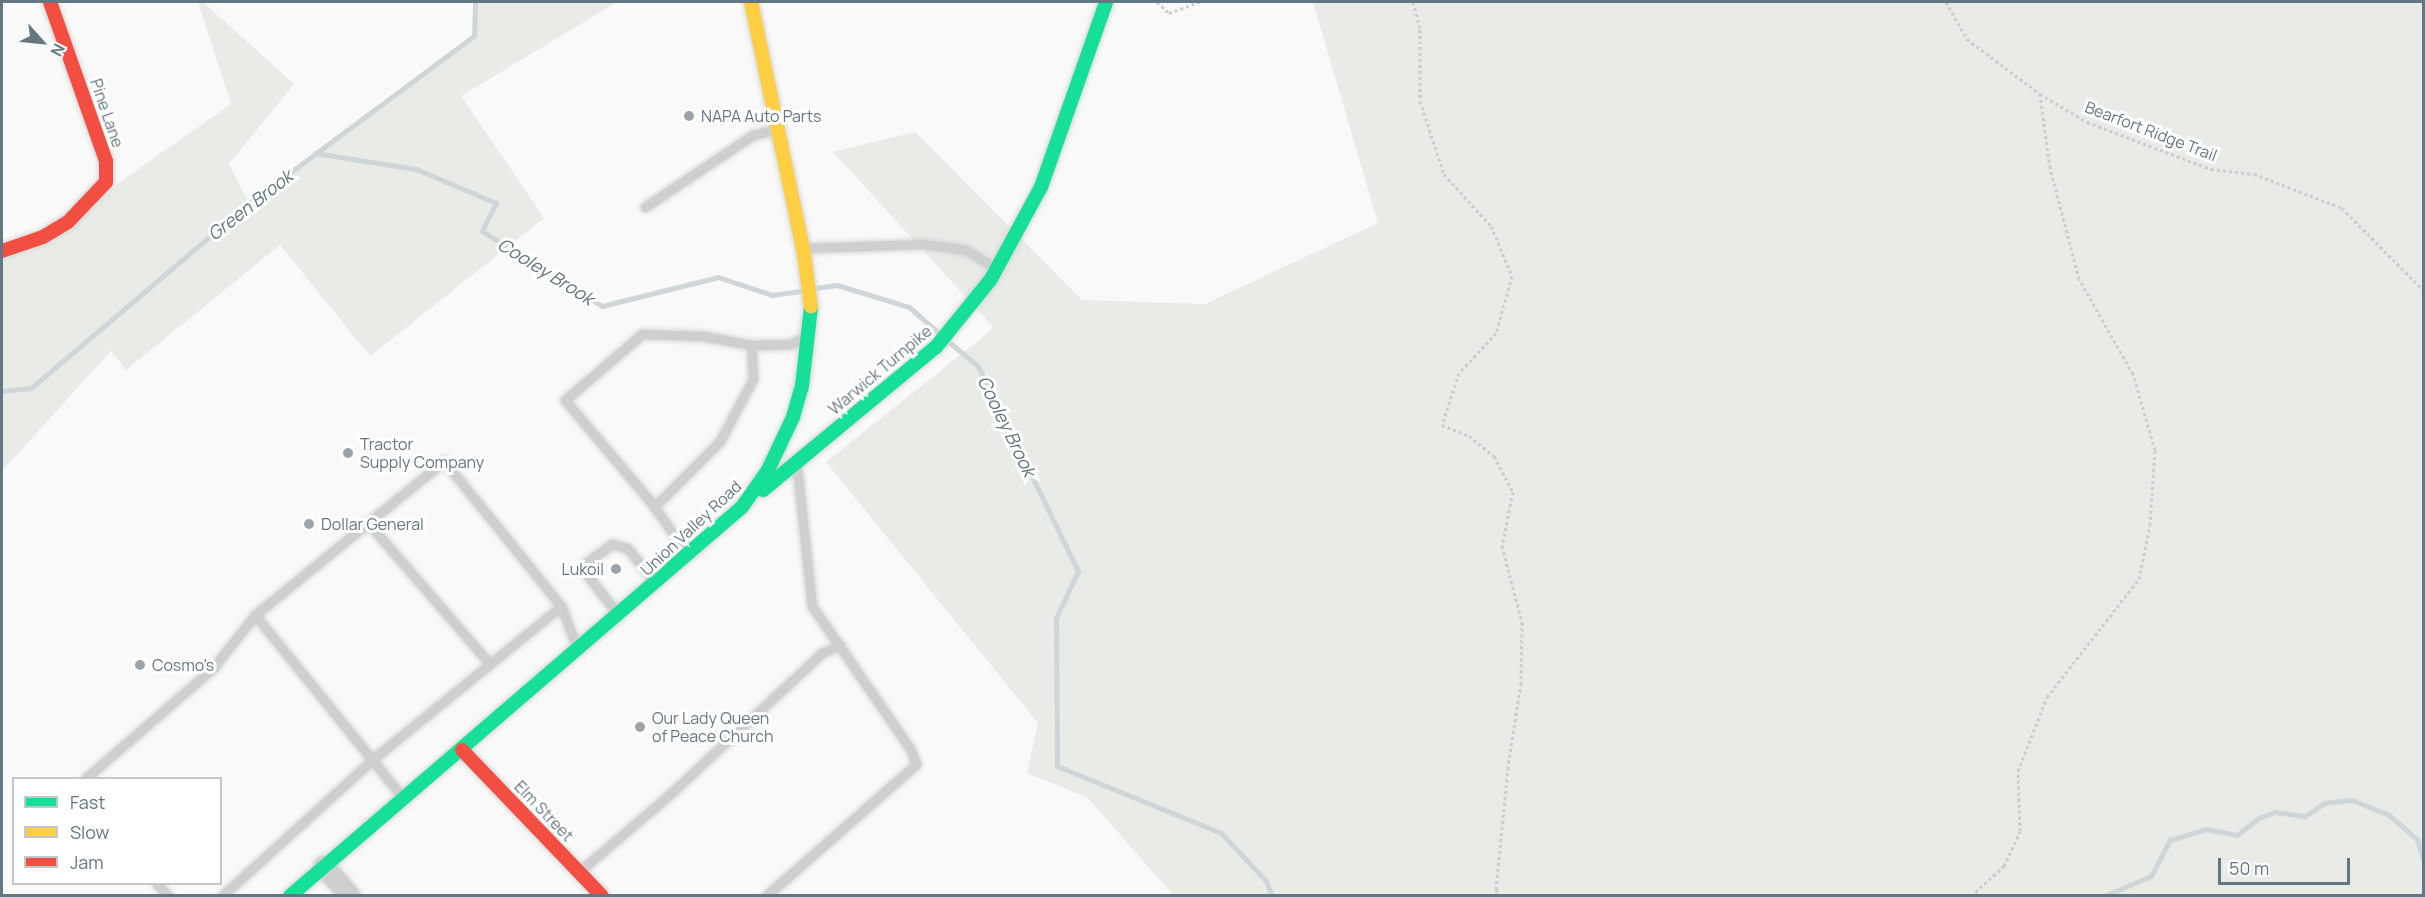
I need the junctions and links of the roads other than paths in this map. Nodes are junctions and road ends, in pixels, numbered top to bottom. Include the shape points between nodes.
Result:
1 (50, 2) edge
2 (751, 2) edge
3 (1106, 2) edge
4 (779, 129) junction
5 (645, 207) dead end
6 (803, 248) junction
7 (2, 250) edge
8 (997, 269) junction
9 (811, 334) junction
10 (751, 345) junction
11 (796, 463) junction
12 (654, 507) junction
13 (742, 507) junction
14 (369, 524) junction
15 (689, 555) junction
16 (656, 583) junction
17 (561, 606) junction
18 (255, 615) junction
19 (620, 616) junction
20 (840, 645) junction
21 (578, 650) junction
22 (488, 662) junction
23 (462, 750) junction
24 (373, 759) junction
25 (87, 777) edge
26 (404, 799) junction
27 (324, 866) junction
28 (579, 871) junction
29 (222, 896) edge
30 (290, 896) edge
31 (350, 896) edge
32 (603, 896) edge
33 (766, 896) edge

1 - 7 street, Pine Lane via 106,161 106,183 68,222 43,237
2 - 4 street, Union Valley Road
3 - 8 street, Warwick Turnpike via 1041,187
4 - 5 lane via 753,135
4 - 6 street, Union Valley Road
6 - 8 lane via 924,244 966,250
6 - 9 street, Union Valley Road via 810,288
8 - 11 street, Warwick Turnpike via 936,347
9 - 10 lane via 790,344
9 - 13 street, Union Valley Road via 793,417 768,470
10 - 12 lane via 753,379 720,441
10 - 12 lane via 703,336 642,334 565,400
11 - 13 street, Warwick Turnpike
11 - 20 lane via 812,606
12 - 15 lane
13 - 15 street, Union Valley Road
14 - 17 lane via 444,461
14 - 18 lane
14 - 22 lane
15 - 16 street, Union Valley Road
16 - 19 street, Union Valley Road
16 - 19 lane via 627,548 612,544 586,563 588,576
17 - 21 lane
17 - 22 lane
18 - 24 lane
18 - 25 lane via 213,668
19 - 21 street, Union Valley Road
20 - 28 lane via 822,653 669,795
20 - 33 lane via 911,750 916,764
21 - 23 street, Union Valley Road
22 - 24 lane
23 - 26 street, Union Valley Road
23 - 28 street, Elm Street
24 - 26 lane
24 - 29 lane
26 - 27 street, Union Valley Road
27 - 30 street, Union Valley Road
27 - 31 street
28 - 32 street, Elm Street

